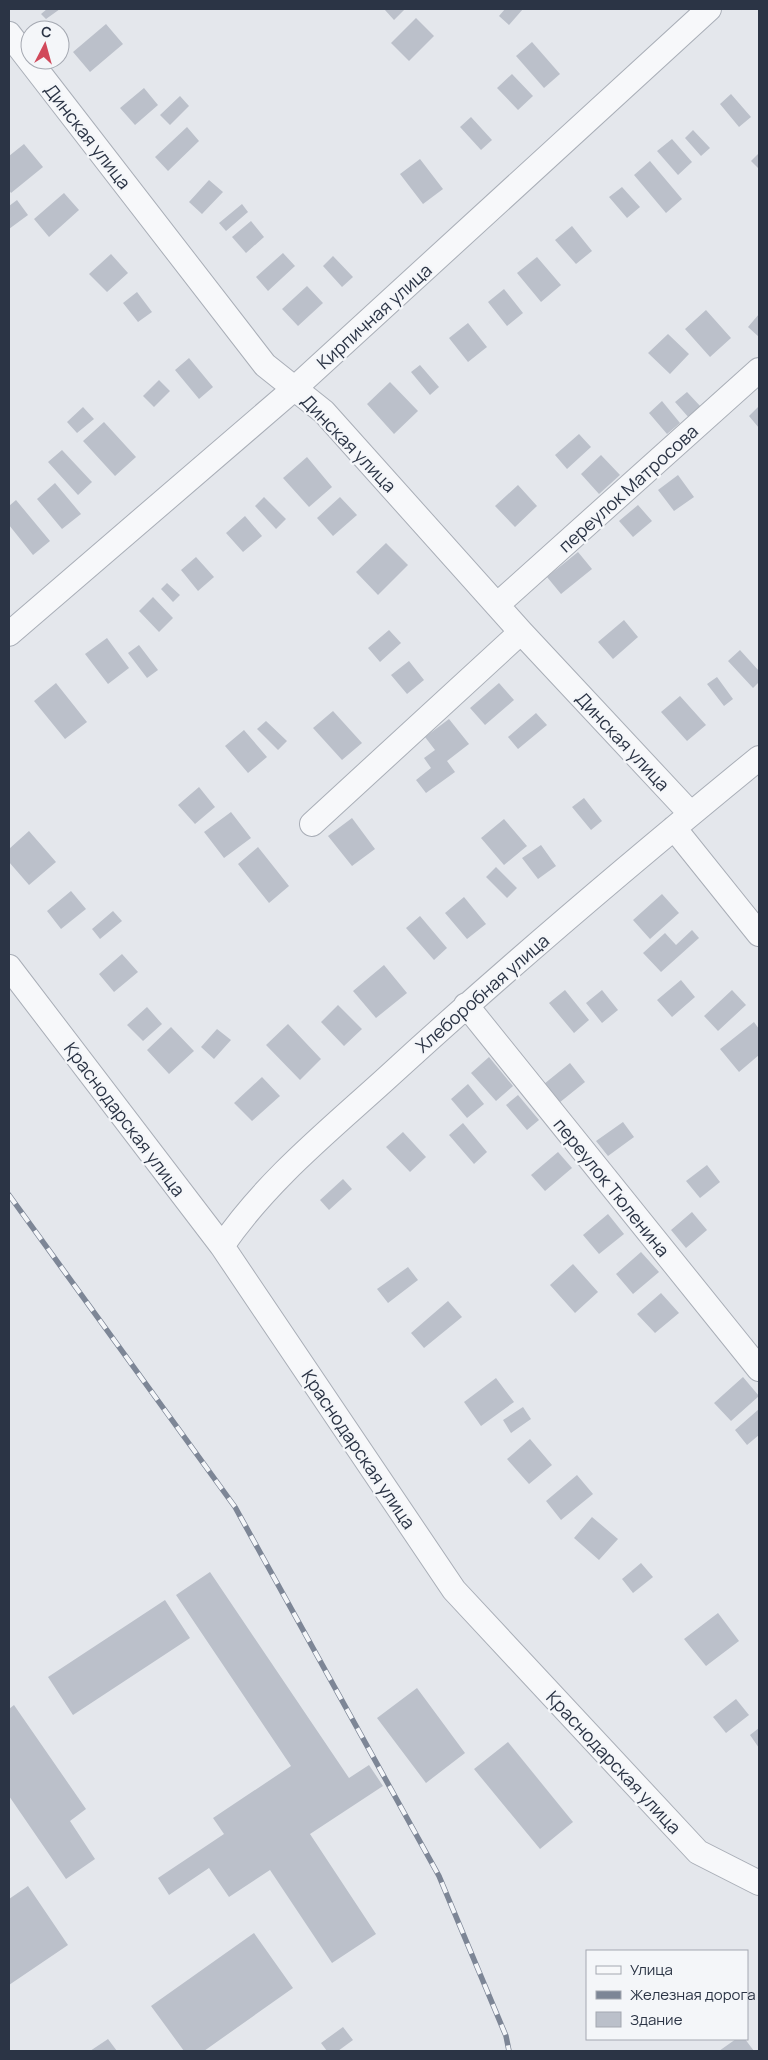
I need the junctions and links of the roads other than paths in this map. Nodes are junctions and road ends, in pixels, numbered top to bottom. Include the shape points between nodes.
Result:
1 (709, 9) edge
2 (9, 34) edge
3 (759, 370) edge
4 (294, 388) junction
5 (497, 605) junction
6 (521, 632) junction
7 (9, 634) edge
8 (759, 758) edge
9 (682, 821) junction
10 (312, 824) dead end
11 (759, 934) edge
12 (9, 967) edge
13 (466, 1006) junction
14 (222, 1246) junction
15 (759, 1369) edge
16 (759, 1883) edge

1 - 4 street, Кирпичная улица
2 - 4 street, Динская улица via 265,366
3 - 5 street, переулок Матросова
4 - 5 street, Динская улица via 324,412
4 - 7 street, Кирпичная улица
5 - 6 street, Динская улица
6 - 9 street, Динская улица
6 - 10 street
8 - 9 street, Хлеборобная улица
9 - 11 street, Динская улица
9 - 13 street, Хлеборобная улица
12 - 14 street, Краснодарская улица
13 - 14 street, Хлеборобная улица via 292,1165 242,1217
13 - 15 street, переулок Тюленина
14 - 16 street, Краснодарская улица via 454,1590 698,1852

